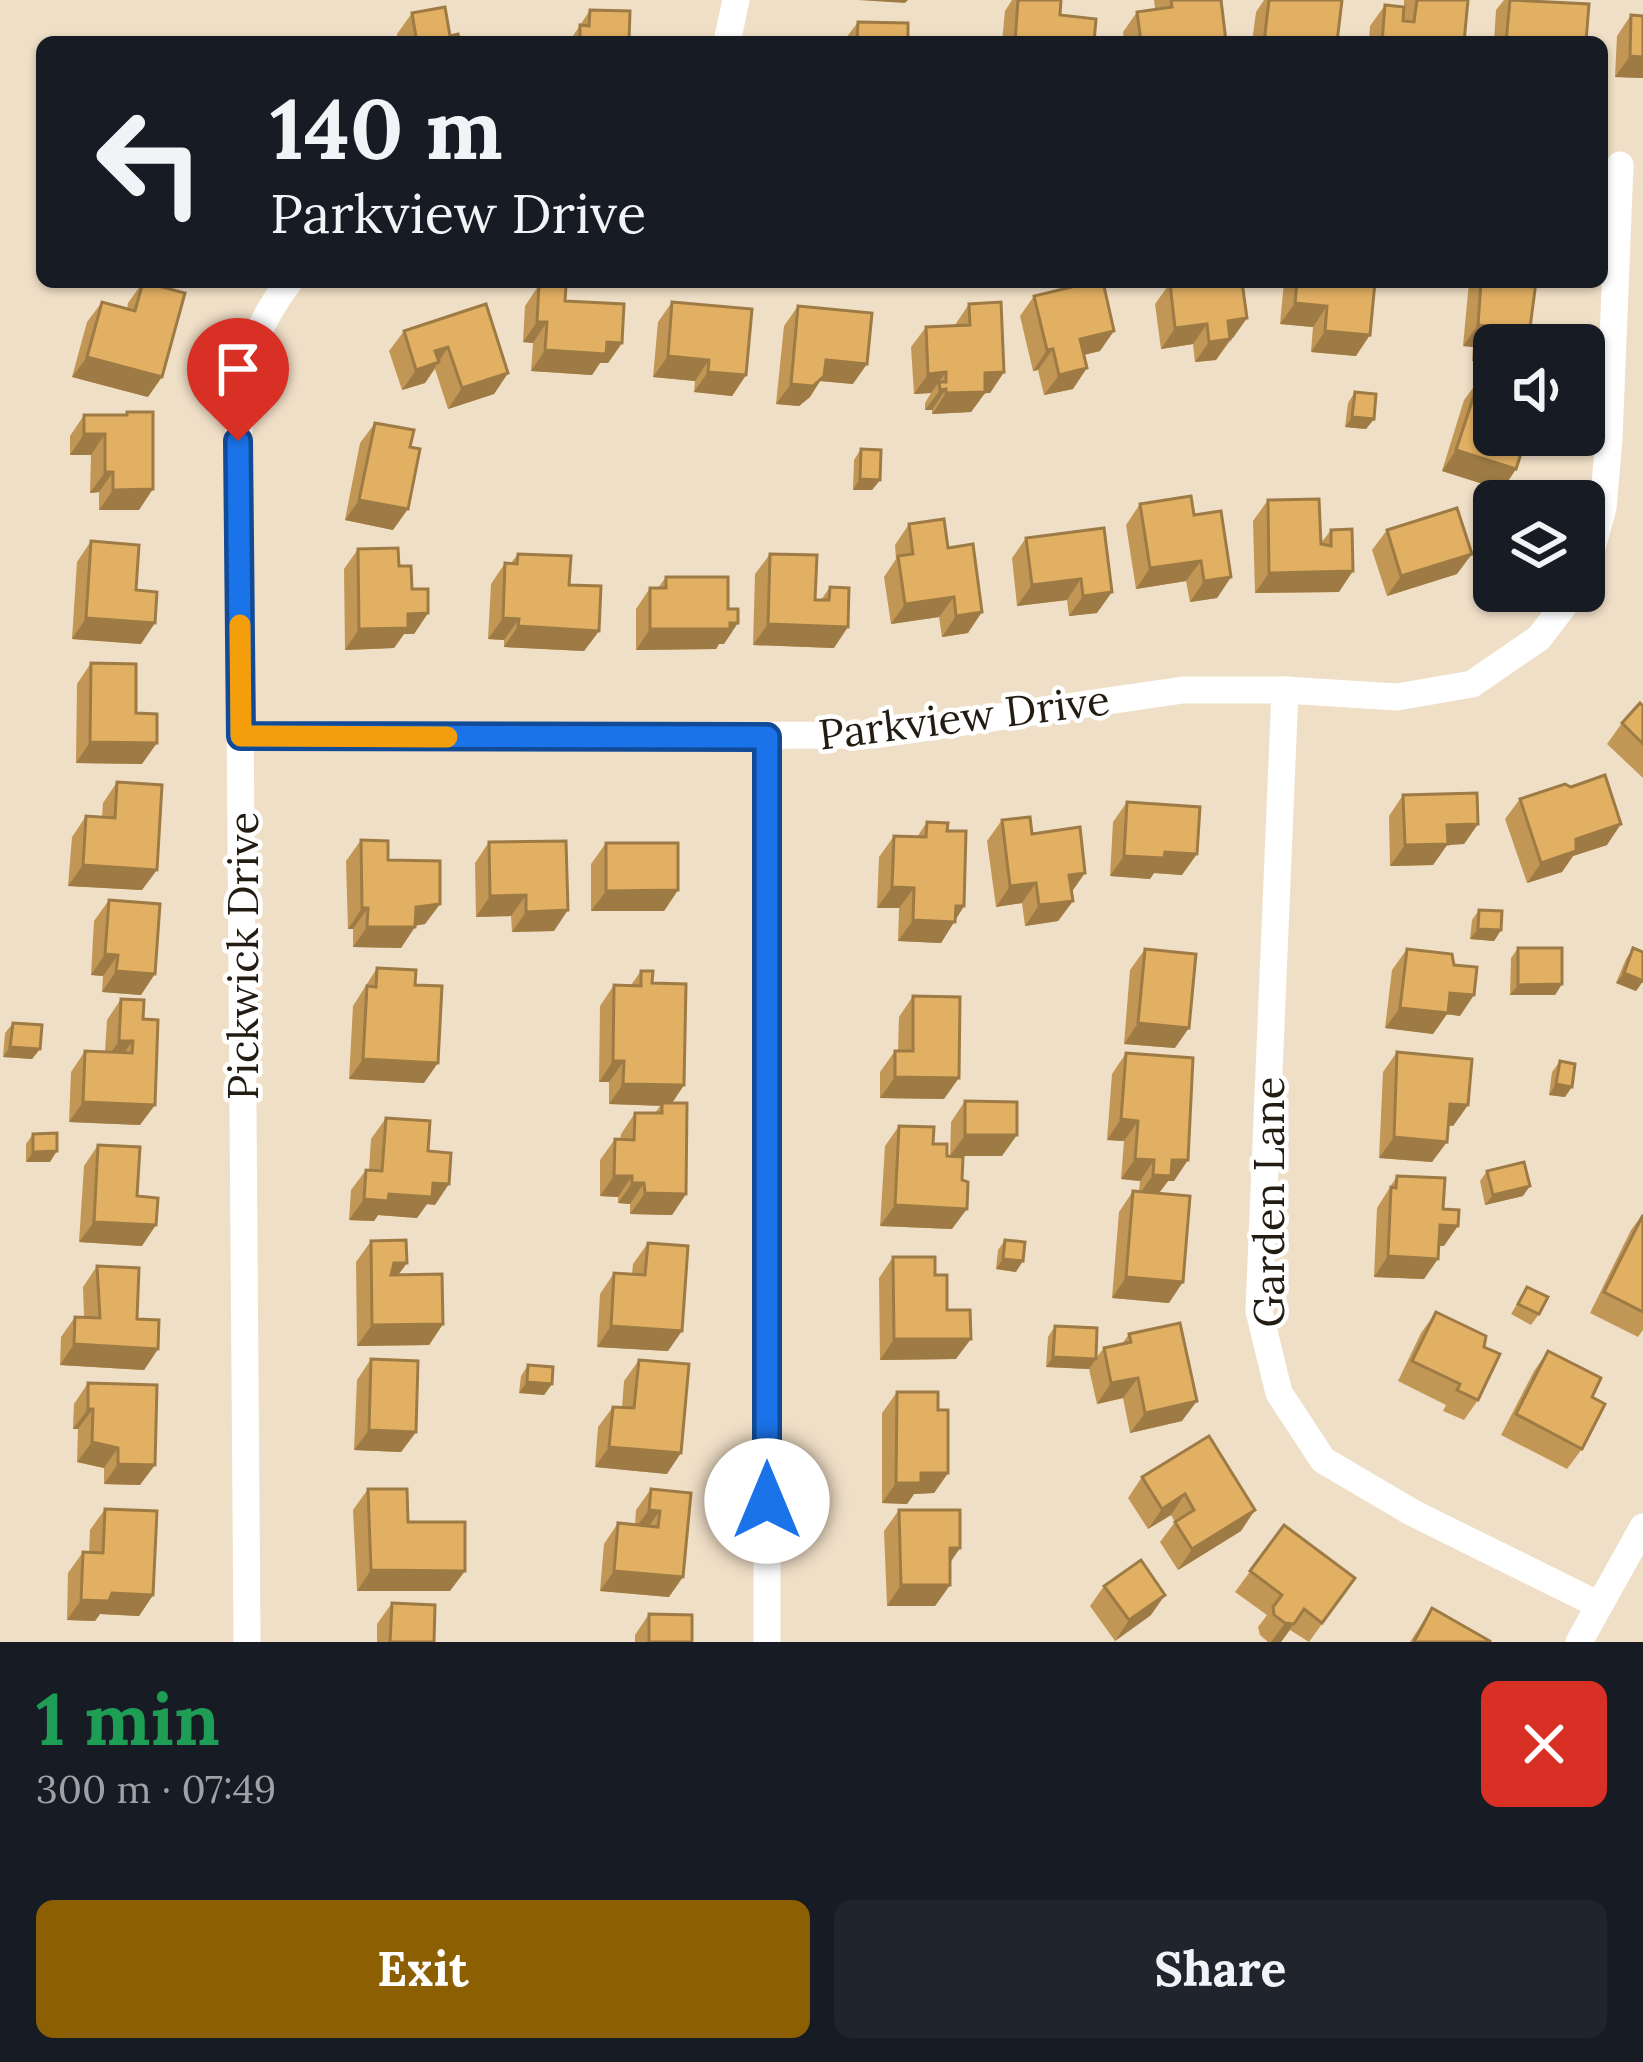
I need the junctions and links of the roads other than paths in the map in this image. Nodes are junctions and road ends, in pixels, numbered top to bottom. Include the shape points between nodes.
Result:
1 (736, 0) edge
2 (728, 36) edge
3 (1622, 165) edge
4 (284, 288) edge
5 (1605, 489) edge
6 (1559, 612) edge
7 (1285, 690) junction
8 (241, 736) junction
9 (767, 737) junction
10 (1643, 1527) edge
11 (1598, 1605) junction
12 (247, 1642) edge
13 (767, 1642) edge
14 (1579, 1642) edge

1 - 2 street
3 - 5 street
4 - 8 street, Pickwick Drive via 264,314 246,368 238,441
6 - 7 street, Parkview Drive via 1539,638 1472,684 1397,697
7 - 9 street, Parkview Drive via 1183,690 875,735
7 - 11 street, Garden Lane via 1259,1312 1279,1393 1323,1460
8 - 9 street, Parkview Drive
8 - 12 street, Pickwick Drive
9 - 13 street
10 - 11 street
11 - 14 street

